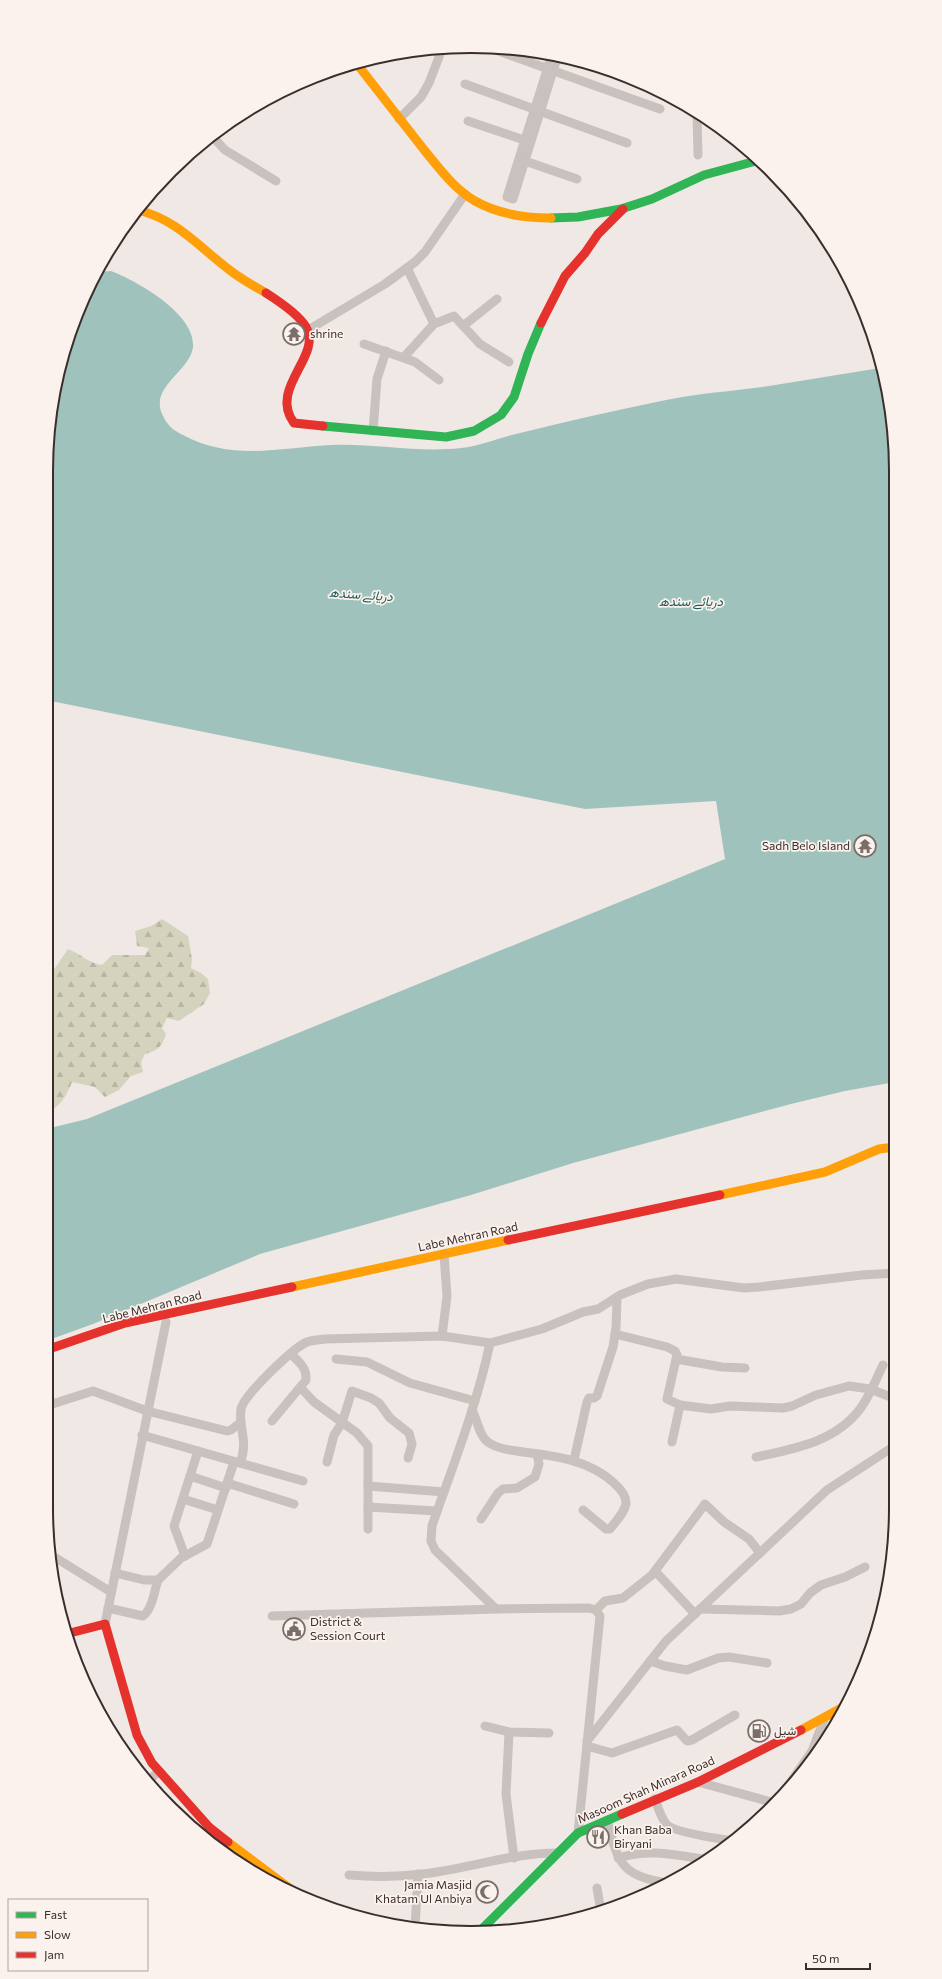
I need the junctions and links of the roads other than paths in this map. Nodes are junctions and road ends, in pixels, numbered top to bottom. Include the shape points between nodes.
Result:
1 (440, 54) edge
2 (510, 55) edge
3 (551, 61) edge
4 (555, 61) edge
5 (360, 68) edge
6 (550, 70) junction
7 (465, 84) dead end
8 (660, 109) dead end
9 (537, 110) junction
10 (400, 119) junction
11 (697, 119) edge
12 (468, 121) dead end
13 (216, 140) edge
14 (528, 141) junction
15 (627, 143) dead end
16 (698, 155) dead end
17 (525, 161) junction
18 (752, 162) edge
19 (576, 179) dead end
20 (276, 181) dead end
21 (465, 194) junction
22 (623, 209) junction
23 (143, 212) edge
24 (407, 268) junction
25 (497, 299) dead end
26 (434, 324) junction
27 (463, 326) junction
28 (308, 330) junction
29 (364, 344) dead end
30 (386, 352) junction
31 (404, 357) junction
32 (509, 362) dead end
33 (439, 380) dead end
34 (373, 431) junction
35 (889, 1148) edge
36 (444, 1254) junction
37 (889, 1273) edge
38 (617, 1298) junction
39 (166, 1322) dead end
40 (615, 1334) junction
41 (442, 1336) junction
42 (490, 1342) junction
43 (53, 1348) edge
44 (291, 1354) junction
45 (336, 1359) dead end
46 (676, 1359) junction
47 (883, 1365) dead end
48 (745, 1368) dead end
49 (300, 1388) junction
50 (870, 1389) junction
51 (889, 1396) edge
52 (475, 1401) junction
53 (53, 1404) edge
54 (680, 1405) junction
55 (472, 1410) junction
56 (147, 1411) junction
57 (272, 1421) dead end
58 (241, 1422) junction
59 (342, 1423) junction
60 (142, 1435) junction
61 (672, 1442) dead end
62 (889, 1450) edge
63 (198, 1451) junction
64 (537, 1454) junction
65 (756, 1457) dead end
66 (408, 1458) dead end
67 (574, 1460) junction
68 (237, 1462) junction
69 (327, 1462) dead end
70 (190, 1476) junction
71 (303, 1481) dead end
72 (226, 1485) junction
73 (368, 1486) junction
74 (444, 1492) junction
75 (183, 1499) junction
76 (294, 1504) dead end
77 (368, 1507) junction
78 (218, 1510) junction
79 (437, 1510) junction
80 (583, 1510) dead end
81 (481, 1519) dead end
82 (368, 1529) dead end
83 (760, 1553) junction
84 (186, 1556) junction
85 (57, 1558) edge
86 (864, 1567) dead end
87 (655, 1571) junction
88 (115, 1573) junction
89 (158, 1580) junction
90 (111, 1592) junction
91 (108, 1608) junction
92 (496, 1609) junction
93 (596, 1610) junction
94 (697, 1611) junction
95 (272, 1616) dead end
96 (105, 1624) junction
97 (72, 1632) edge
98 (650, 1661) junction
99 (767, 1663) dead end
100 (836, 1711) edge
101 (735, 1715) dead end
102 (825, 1717) junction
103 (485, 1726) dead end
104 (509, 1732) junction
105 (549, 1733) dead end
106 (587, 1744) junction
107 (813, 1748) edge
108 (159, 1771) junction
109 (152, 1778) edge
110 (698, 1782) junction
111 (655, 1799) junction
112 (769, 1801) edge
113 (607, 1820) junction
114 (578, 1833) junction
115 (726, 1839) edge
116 (557, 1853) junction
117 (514, 1858) junction
118 (618, 1858) junction
119 (698, 1859) edge
120 (418, 1874) junction
121 (349, 1875) dead end
122 (275, 1877) edge
123 (659, 1881) edge
124 (597, 1888) dead end
125 (600, 1906) edge
126 (416, 1922) edge
127 (485, 1925) edge

1 - 10 street via 430,83
2 - 6 street
3 - 6 street
4 - 6 street
5 - 10 street
6 - 8 street
6 - 9 street
7 - 9 street
9 - 14 street
9 - 15 street
10 - 21 street via 449,180
11 - 16 street
12 - 14 street
13 - 20 street via 225,150
14 - 17 street
14 - 17 street via 507,197 513,199
17 - 19 street
18 - 22 street via 689,181 643,203
21 - 22 street via 494,211 524,217 565,219
21 - 24 street via 425,252
22 - 34 street via 598,234 565,276 528,354 514,397 501,415 474,431 446,437
23 - 28 street via 161,217 182,230 235,274 275,299
24 - 26 street
24 - 28 street
25 - 27 street
26 - 27 street via 454,316
26 - 31 street
27 - 32 street via 480,344
28 - 34 street via 306,353 293,377 288,393 290,419 294,423
29 - 30 street
30 - 31 street
30 - 34 street via 378,378
31 - 33 street
35 - 36 street, Labe Mehran Road via 879,1149 825,1172
36 - 41 street via 447,1296
36 - 43 street, Labe Mehran Road via 125,1323
37 - 38 street via 744,1288 676,1279 648,1284
38 - 40 street
38 - 42 street via 598,1309 583,1312 542,1329
39 - 56 street
40 - 46 street via 667,1347 675,1351
40 - 67 street via 609,1362 597,1396 589,1398 587,1402
41 - 42 street
41 - 44 street via 325,1339 308,1342
42 - 52 street
44 - 49 street via 307,1374
44 - 58 street via 246,1399 241,1411
45 - 52 street via 367,1362 410,1383
46 - 48 street
46 - 54 street via 667,1399
47 - 50 street
49 - 57 street
49 - 59 street
50 - 51 street
50 - 54 street via 850,1386 816,1395 783,1408 730,1406 711,1409
50 - 65 street via 854,1416 830,1435 809,1444
52 - 55 street
53 - 56 street via 94,1391
54 - 61 street
55 - 64 street via 482,1436 489,1444 512,1451
55 - 74 street
56 - 58 street via 227,1431
56 - 60 street
58 - 68 street via 244,1444
59 - 66 street via 352,1391 372,1398 390,1418 409,1433 412,1444
59 - 69 street via 334,1435
59 - 73 street via 357,1433 368,1446
60 - 63 street
60 - 88 street
62 - 83 street via 827,1490
63 - 68 street
63 - 70 street
64 - 67 street
64 - 81 street via 537,1475 517,1488 503,1489
67 - 80 street via 608,1477 625,1495 627,1503 610,1529 606,1529
68 - 71 street
68 - 72 street
70 - 72 street
70 - 75 street
72 - 76 street
72 - 78 street
73 - 74 street
73 - 77 street
74 - 79 street
75 - 78 street
75 - 84 street via 174,1526
77 - 79 street
77 - 82 street
78 - 84 street via 207,1544
79 - 92 street via 431,1541 435,1550
83 - 87 street via 749,1539 718,1518 705,1504
83 - 94 street
84 - 89 street
85 - 90 street
86 - 94 street via 817,1587 801,1604 791,1609
87 - 93 street via 623,1598 605,1601
87 - 94 street
88 - 89 street via 144,1580
88 - 90 street
89 - 91 street via 154,1597 143,1616
90 - 91 street
91 - 96 street
92 - 93 street
92 - 95 street
93 - 106 street via 600,1616
94 - 98 street via 666,1641
96 - 97 street
96 - 108 street via 137,1735
98 - 99 street via 687,1670 718,1658 729,1657
98 - 106 street
100 - 102 street, Masoom Shah Minara Road
101 - 106 street via 687,1741 677,1730 612,1753
102 - 107 street
102 - 110 street, Masoom Shah Minara Road
103 - 104 street
104 - 105 street
104 - 117 street via 506,1794
106 - 114 street
108 - 109 street
108 - 122 street via 209,1827
110 - 111 street, Masoom Shah Minara Road
110 - 112 street
111 - 113 street, Masoom Shah Minara Road
111 - 115 street via 668,1825 680,1831
113 - 114 street, Masoom Shah Minara Road
113 - 118 street
114 - 116 street, Masoom Shah Minara Road
116 - 117 street via 535,1853
116 - 127 street, Masoom Shah Minara Road
117 - 120 street
118 - 119 street via 636,1852 647,1852
118 - 123 street via 628,1869 643,1878
120 - 121 street
120 - 126 street
124 - 125 street

